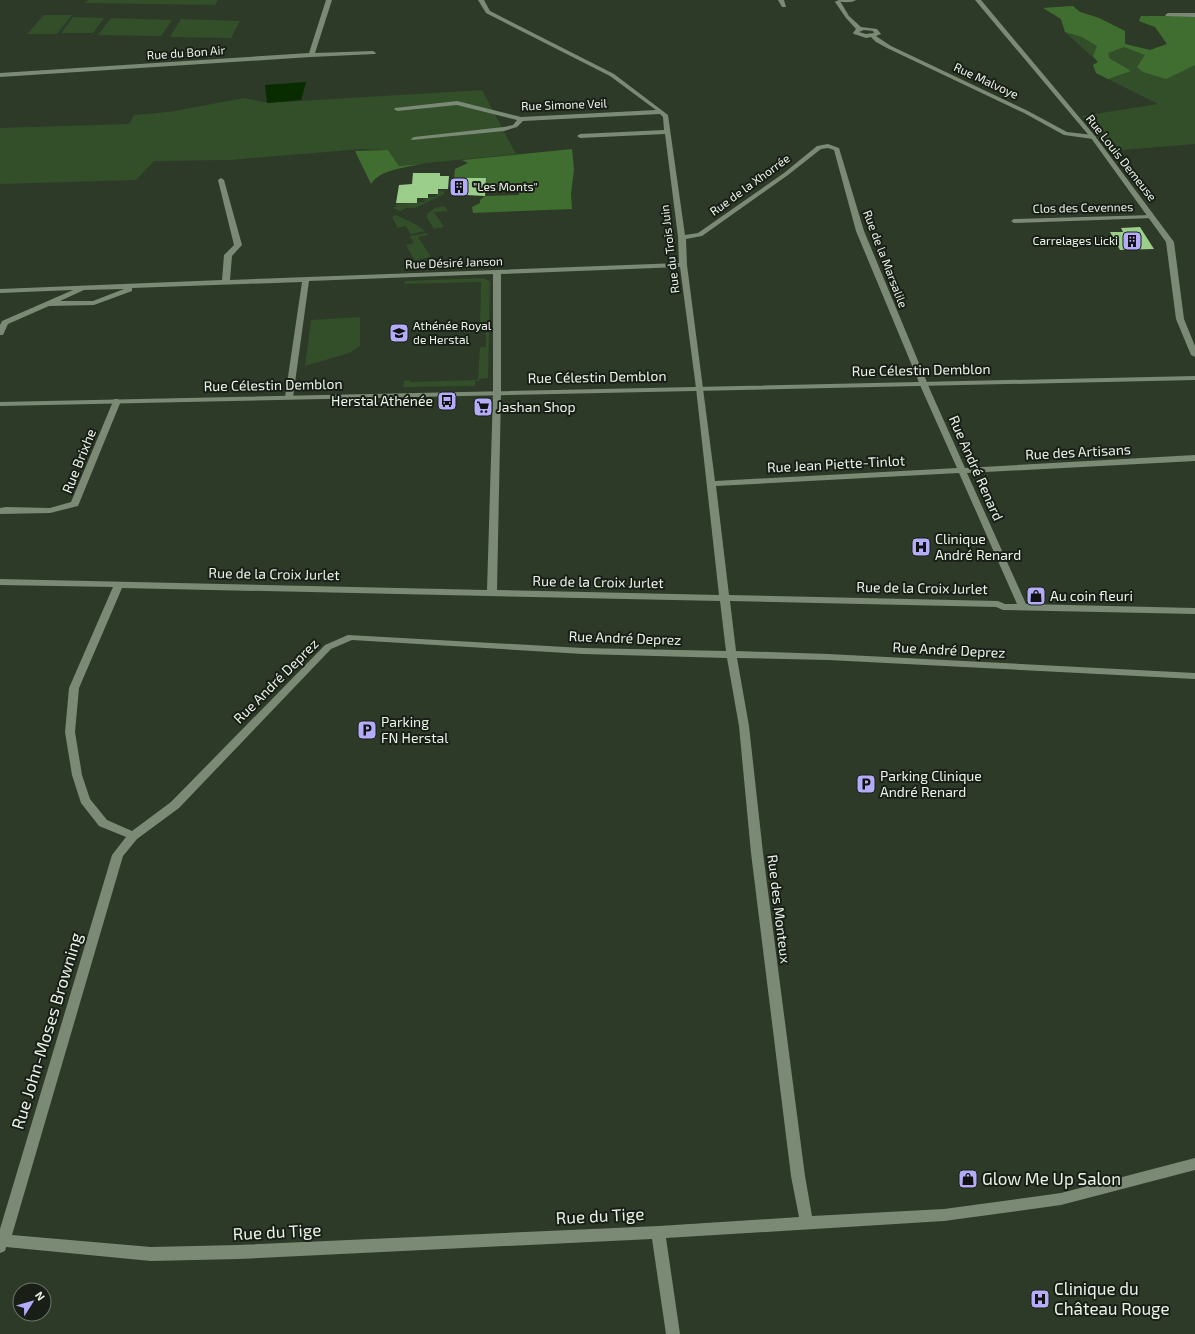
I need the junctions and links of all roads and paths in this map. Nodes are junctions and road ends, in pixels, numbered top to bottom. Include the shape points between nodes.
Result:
1 (330, 0) edge
2 (481, 0) edge
3 (781, 0) edge
4 (852, 0) edge
5 (978, 0) edge
6 (839, 1) edge
7 (784, 6) dead end
8 (1168, 15) dead end
9 (1195, 15) edge
10 (374, 53) dead end
11 (312, 55) junction
12 (0, 75) edge
13 (397, 109) dead end
14 (662, 112) junction
15 (521, 119) junction
16 (668, 132) junction
17 (580, 136) dead end
18 (1093, 137) junction
19 (414, 139) dead end
20 (828, 146) joint
21 (221, 180) dead end
22 (1152, 217) junction
23 (1014, 221) dead end
24 (682, 237) junction
25 (683, 265) junction
26 (497, 272) junction
27 (306, 279) junction
28 (226, 282) junction
29 (134, 287) junction
30 (86, 288) junction
31 (0, 291) edge
32 (47, 304) junction
33 (3, 321) edge
34 (0, 333) edge
35 (1195, 354) edge
36 (1195, 378) edge
37 (924, 383) junction
38 (700, 388) junction
39 (497, 393) junction
40 (289, 397) junction
41 (117, 401) junction
42 (0, 404) edge
43 (1195, 458) edge
44 (963, 471) junction
45 (710, 484) junction
46 (0, 511) edge
47 (0, 582) edge
48 (119, 584) junction
49 (492, 594) junction
50 (724, 598) junction
51 (1023, 607) junction
52 (1195, 611) edge
53 (731, 655) junction
54 (1195, 676) edge
55 (133, 836) junction
56 (1195, 1164) edge
57 (807, 1224) junction
58 (659, 1232) junction
59 (1, 1242) edge
60 (673, 1334) edge

1 - 11 street
2 - 14 street via 488,12 612,75
3 - 7 street
4 - 6 street
5 - 18 street, Rue Louis Demeuse
6 - 18 street, Rue Malvoye via 842,12 860,29 856,31 858,34 873,36 889,47 1026,112 1066,134
8 - 9 street
10 - 11 street, Rue du Bon Air
11 - 12 street, Rue du Bon Air
13 - 15 street, Rue Simone Veil via 457,104
14 - 15 street, Rue Simone Veil
14 - 16 street, Rue du Trois Juin via 666,116
15 - 19 street via 515,126 504,129
16 - 17 street
16 - 24 street, Rue du Trois Juin
18 - 22 street, Rue Louis Demeuse
20 - 24 street, Rue de la Xhorrée via 815,150 786,174 700,235
20 - 37 street, Rue de la Marsalile via 837,149 860,231
21 - 28 street via 238,245 228,255
22 - 23 street, Clos des Cevennes
22 - 35 street, Rue Louis Demeuse via 1170,242 1180,319
24 - 25 street, Rue du Trois Juin
25 - 26 street, Rue Désiré Janson
25 - 38 street, Rue du Trois Juin
26 - 27 street, Rue Désiré Janson
26 - 39 street
27 - 28 street, Rue Désiré Janson
27 - 40 street
28 - 29 street, Rue Désiré Janson
29 - 30 street, Rue Désiré Janson
29 - 32 street via 94,303
30 - 31 street, Rue Désiré Janson
30 - 32 street
32 - 33 street
33 - 34 street
36 - 37 street, Rue Célestin Demblon
37 - 38 street, Rue Célestin Demblon
37 - 44 street, Rue André Renard
38 - 39 street, Rue Célestin Demblon
38 - 45 street, Rue du Trois Juin
39 - 40 street, Rue Célestin Demblon
39 - 49 street
40 - 41 street, Rue Célestin Demblon
41 - 42 street, Rue Célestin Demblon
41 - 46 street, Rue Brixhe via 75,504 68,508 52,510
43 - 44 street, Rue des Artisans
44 - 45 street, Rue Jean Piette-Tinlot
44 - 51 street, Rue André Renard
45 - 50 street, Rue du Trois Juin
47 - 48 street, Rue de la Croix Jurlet
48 - 49 street, Rue de la Croix Jurlet
48 - 55 street via 74,688 70,732 77,775 85,800 102,823
49 - 50 street, Rue de la Croix Jurlet
50 - 51 street, Rue de la Croix Jurlet via 998,604 1003,607
50 - 53 street, Rue des Monteux
51 - 52 street, Rue de la Croix Jurlet
53 - 54 street, Rue André Deprez via 828,657
53 - 55 street, Rue André Deprez via 583,651 351,637 328,647 175,805
53 - 57 street, Rue des Monteux via 744,726 763,901 798,1176
55 - 59 street, Rue John-Moses Browning via 118,855 9,1224
56 - 57 street, Rue du Tige via 1062,1199 944,1215
57 - 58 street, Rue du Tige
58 - 59 street, Rue du Tige via 150,1254
58 - 60 street

